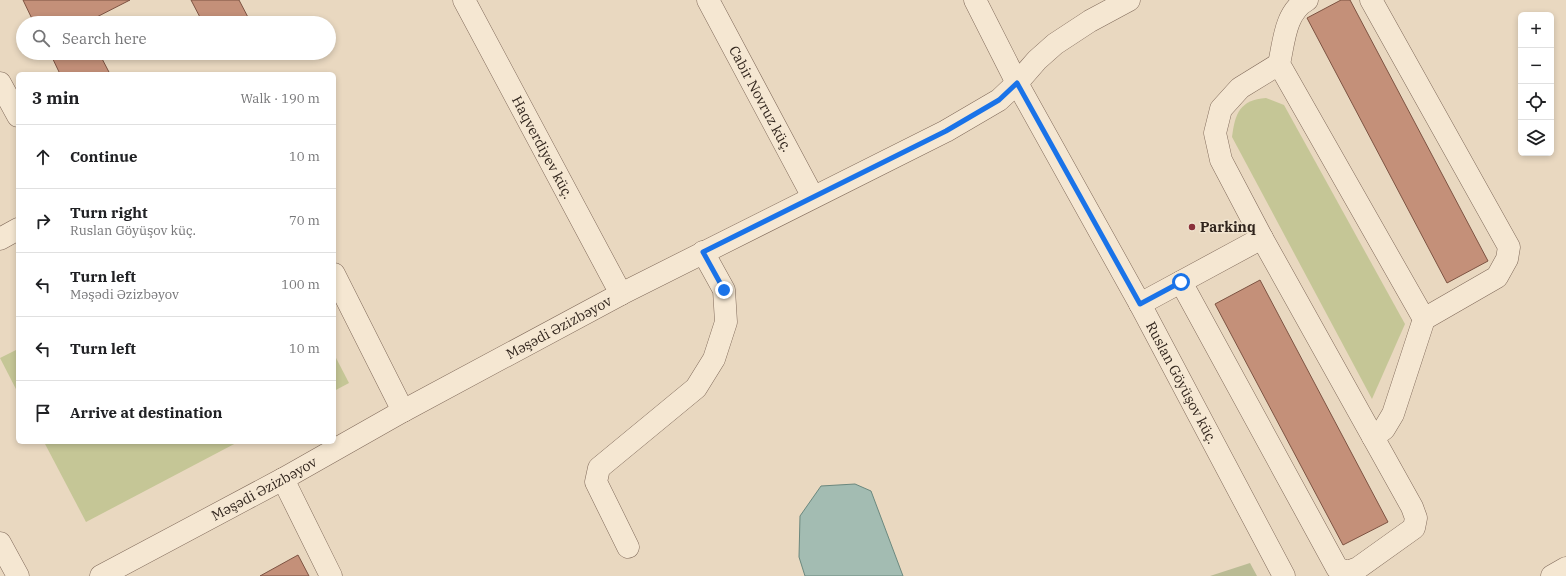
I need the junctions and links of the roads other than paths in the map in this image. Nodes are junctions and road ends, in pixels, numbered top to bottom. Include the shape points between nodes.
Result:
1 (464, 0) edge
2 (708, 0) edge
3 (975, 0) edge
4 (1129, 0) edge
5 (1307, 0) edge
6 (1371, 0) edge
7 (1279, 64) junction
8 (0, 83) edge
9 (1017, 83) junction
10 (16, 112) edge
11 (813, 197) junction
12 (16, 231) edge
13 (1262, 238) junction
14 (0, 239) edge
15 (703, 252) junction
16 (336, 278) edge
17 (1181, 282) junction
18 (621, 294) junction
19 (1140, 304) junction
20 (1424, 319) junction
21 (403, 410) junction
22 (1373, 437) junction
23 (283, 478) junction
24 (0, 543) edge
25 (628, 547) dead end
26 (1566, 568) edge
27 (18, 576) edge
28 (101, 576) edge
29 (331, 576) edge
30 (1284, 576) edge
31 (1552, 576) edge

1 - 18 street, Haqverdiyev küç.
2 - 11 street, Cabir Novruz küç.
3 - 9 street, Ruslan Göyüşov küç.
4 - 9 street, Məşədi Əzizbəyov via 1055,44
5 - 7 street via 1298,5 1291,14
6 - 20 street via 1510,247 1507,259 1497,277
7 - 13 street via 1240,88 1221,110 1215,133 1221,160
7 - 20 street
8 - 10 street
9 - 11 street, Məşədi Əzizbəyov via 999,100 982,111
9 - 19 street, Ruslan Göyüşov küç.
11 - 15 street, Məşədi Əzizbəyov
12 - 14 street
13 - 17 street
13 - 22 street
15 - 18 street, Məşədi Əzizbəyov
15 - 25 street via 724,290 726,322 714,360 696,388 600,468 596,482
16 - 21 street
17 - 19 street
17 - 22 street via 1337,568 1347,572 1358,568 1414,528 1416,518
18 - 21 street, Məşədi Əzizbəyov
19 - 30 street, Ruslan Göyüşov küç.
20 - 22 street via 1393,414 1384,429
21 - 23 street, Məşədi Əzizbəyov
23 - 28 street, Məşədi Əzizbəyov
23 - 29 street
24 - 27 street
26 - 31 street

